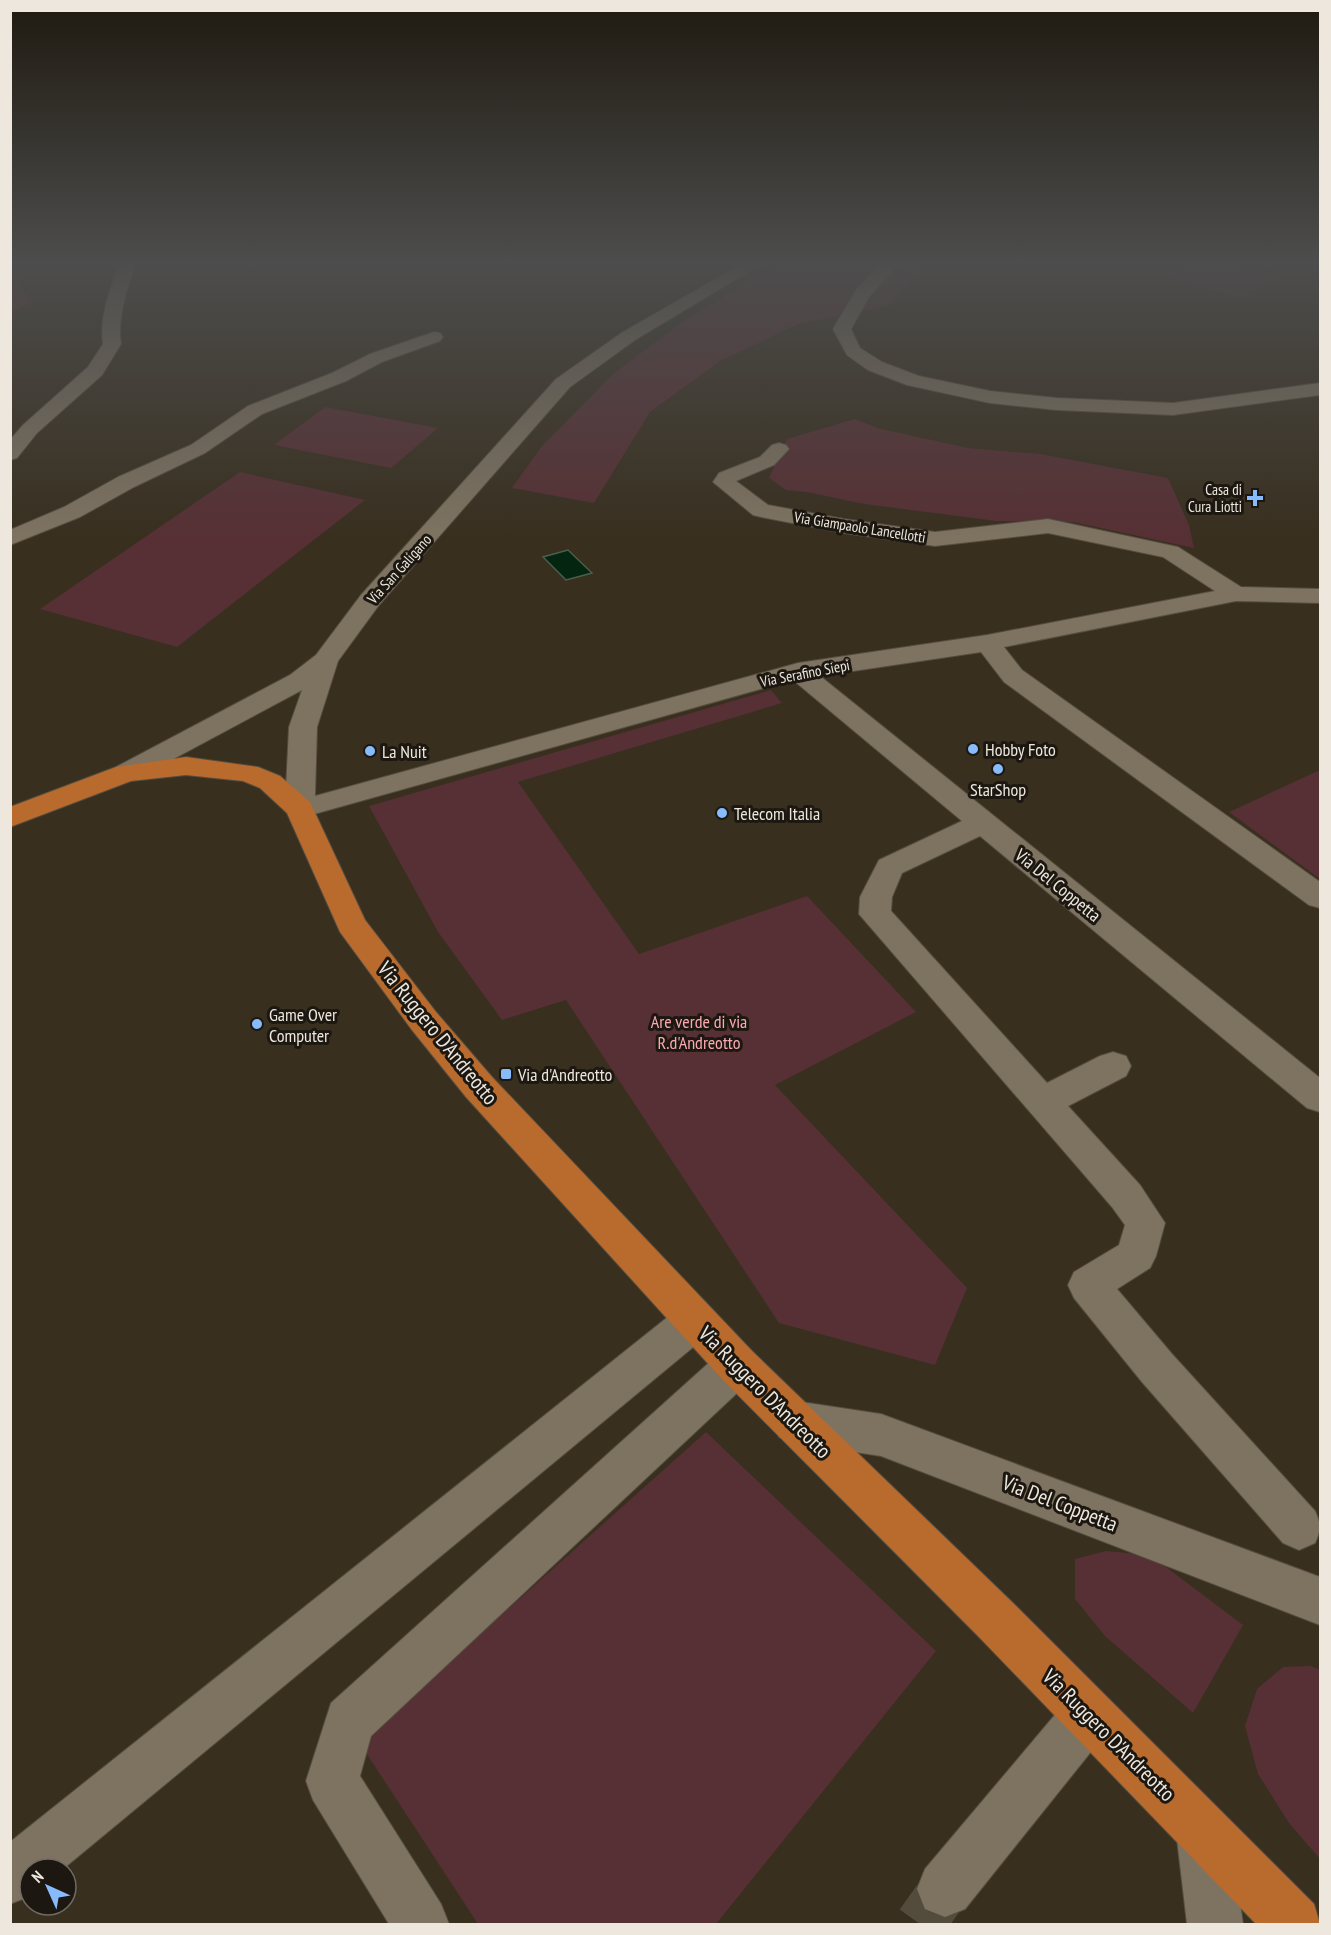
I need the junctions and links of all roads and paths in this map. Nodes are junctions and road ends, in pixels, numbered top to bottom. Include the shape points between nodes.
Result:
1 (105, 355) edge
2 (383, 355) edge
3 (602, 355) edge
4 (859, 355) edge
5 (1320, 389) edge
6 (779, 449) dead end
7 (10, 454) edge
8 (10, 538) edge
9 (1236, 594) junction
10 (1314, 600) edge
11 (987, 643) junction
12 (325, 660) junction
13 (798, 671) junction
14 (126, 773) junction
15 (300, 809) junction
16 (10, 818) edge
17 (982, 823) junction
18 (1320, 897) edge
19 (1113, 1066) dead end
20 (1320, 1098) edge
21 (1043, 1102) junction
22 (694, 1321) junction
23 (737, 1365) junction
24 (795, 1422) junction
25 (1299, 1527) dead end
26 (1320, 1601) edge
27 (1088, 1715) junction
28 (1203, 1830) junction
29 (10, 1876) edge
30 (945, 1889) tunnel mouth
31 (422, 1924) edge
32 (1215, 1924) edge
33 (1294, 1924) edge

1 - 7 street via 95,371 30,429
2 - 8 street via 255,410 198,449 72,512
3 - 12 street, Via San Galigano via 563,383 370,600
4 - 5 street via 914,381 990,397 1124,409 1173,409
6 - 9 street, Via Giampaolo Lancellotti via 767,461 726,477 724,482 761,510 844,526 935,539 1048,526 1170,552
9 - 10 street, Via Serafino Siepi via 1263,593
9 - 11 street, Via Serafino Siepi
11 - 13 street, Via Serafino Siepi
11 - 18 street via 1013,676
12 - 14 street, Via San Galigano via 299,681
12 - 15 street, Via Ruggero D'Andreotto via 303,727
13 - 15 street, Via Serafino Siepi
13 - 17 street, Via Del Coppetta
14 - 15 main road, Via Ruggero D'Andreotto via 186,766 248,773 270,782
14 - 16 main road, Via San Galigano
15 - 22 main road, Via Ruggero D'Andreotto via 351,924 424,1021 479,1087
17 - 20 street, Via Del Coppetta
17 - 21 street via 890,867 876,897 875,914
19 - 21 street
21 - 25 street via 1126,1196 1144,1223 1136,1256 1088,1285
22 - 23 main road, Via Ruggero D'Andreotto
22 - 29 street
23 - 24 main road, Via Ruggero D'Andreotto
23 - 31 street via 349,1721 332,1781
24 - 26 street, Via Del Coppetta via 881,1435
24 - 27 main road, Via Ruggero D'Andreotto
27 - 28 main road, Via Ruggero D'Andreotto
27 - 30 street
28 - 32 street
28 - 33 main road, Via Ruggero D'Andreotto

